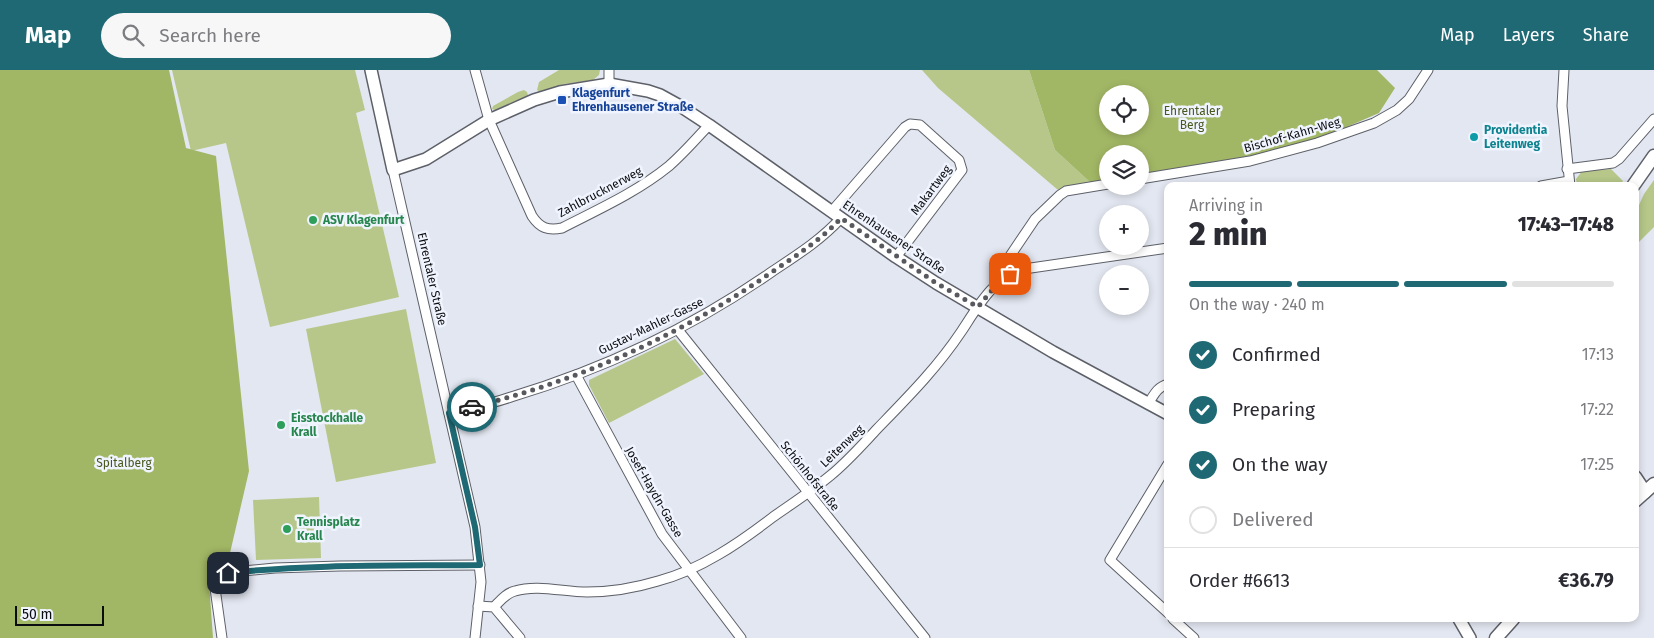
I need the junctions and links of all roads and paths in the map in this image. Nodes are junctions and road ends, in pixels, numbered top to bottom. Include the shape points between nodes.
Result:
1 (371, 70) edge
2 (475, 70) edge
3 (608, 70) edge
4 (1428, 70) edge
5 (1564, 70) edge
6 (609, 84) junction
7 (1654, 119) edge
8 (489, 120) junction
9 (709, 125) junction
10 (1654, 156) edge
11 (1567, 169) junction
12 (394, 170) junction
13 (1149, 178) edge
14 (1569, 182) edge
15 (1636, 182) edge
16 (1099, 186) edge
17 (836, 214) junction
18 (1164, 249) edge
19 (896, 257) junction
20 (1010, 274) junction
21 (978, 307) junction
22 (678, 330) junction
23 (576, 375) junction
24 (1164, 385) edge
25 (1148, 404) junction
26 (1164, 412) edge
27 (449, 413) junction
28 (1164, 471) edge
29 (807, 492) junction
30 (480, 565) junction
31 (688, 570) junction
32 (478, 606) junction
33 (494, 607) junction
34 (1164, 609) edge
35 (1176, 622) edge
36 (1461, 622) edge
37 (1510, 622) edge
38 (222, 638) edge
39 (475, 638) edge
40 (520, 638) edge
41 (741, 638) edge
42 (924, 638) edge
43 (1194, 638) edge
44 (1470, 638) edge
45 (1496, 638) edge

1 - 12 street
2 - 8 street
3 - 6 street
4 - 13 street, Bischof-Kahn-Weg via 1409,99 1374,123 1318,143 1250,161
5 - 11 street via 1562,106
6 - 8 street via 560,92
6 - 9 street, Ehrenhausener Straße via 660,95
7 - 11 street via 1613,163
8 - 9 street, Zahlbrucknerweg via 532,216 538,224 552,230 621,198 655,177
8 - 12 street via 431,156
9 - 17 street, Ehrenhausener Straße
10 - 15 main road
11 - 14 street
12 - 27 street, Ehrentaler Straße
16 - 20 street via 1066,191 1045,208 1010,256
17 - 19 street, Ehrenhausener Straße
17 - 19 street, Makartweg via 905,127 920,125 959,160 962,170
17 - 22 street, Gustav-Mahler-Gasse via 820,239 735,297
18 - 20 street, Leitenweg via 1024,269
19 - 21 street, Ehrenhausener Straße
20 - 21 street, Leitenweg
21 - 25 street, Ehrenhausener Straße
21 - 29 street, Leitenweg via 950,349 911,394 843,464
22 - 23 street, Gustav-Mahler-Gasse
22 - 29 street, Schönhofstraße
23 - 27 street, Gustav-Mahler-Gasse via 509,398
23 - 31 street, Josef-Haydn-Gasse via 662,534
24 - 25 street via 1156,390
25 - 26 street, Ehrenhausener Straße
27 - 30 street, Ehrentaler Straße via 475,527
28 - 34 street via 1110,560
29 - 31 street, Leitenweg via 756,530
29 - 42 street, Schönhofstraße
30 - 32 street, Ehrentaler Straße
30 - 38 street via 285,568 213,574
31 - 33 street, Leitenweg via 657,581 609,590 513,591
31 - 41 street, Josef-Haydn-Gasse
32 - 33 street
32 - 39 street, Ehrentaler Straße
33 - 40 street
35 - 43 street
36 - 44 street
37 - 45 main road

